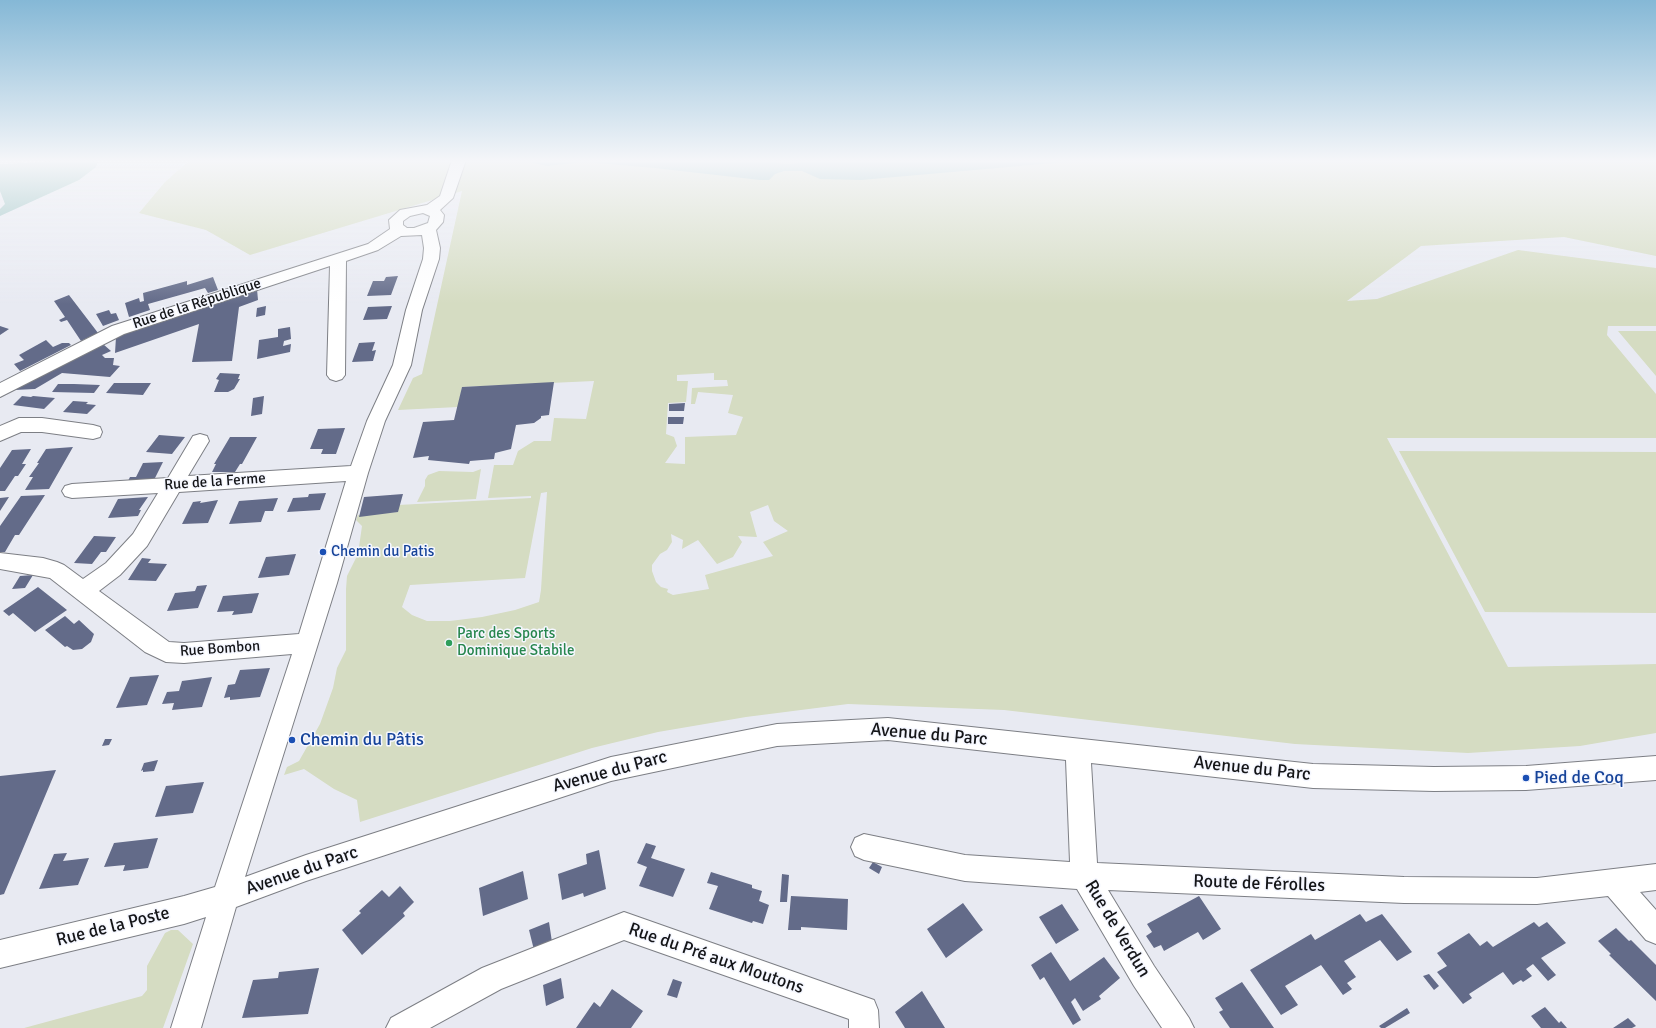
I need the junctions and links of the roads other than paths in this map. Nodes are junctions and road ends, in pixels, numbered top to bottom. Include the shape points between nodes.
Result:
1 (438, 208) edge
2 (429, 220) junction
3 (399, 230) junction
4 (338, 258) junction
5 (336, 375) dead end
6 (0, 391) edge
7 (93, 432) dead end
8 (0, 434) edge
9 (200, 441) dead end
10 (358, 472) junction
11 (173, 485) junction
12 (72, 491) dead end
13 (0, 561) edge
14 (82, 592) junction
15 (305, 643) junction
16 (1078, 750) junction
17 (1654, 771) edge
18 (864, 847) dead end
19 (1084, 876) junction
20 (1656, 877) edge
21 (1614, 883) junction
22 (225, 897) junction
23 (1656, 930) edge
24 (0, 954) edge
25 (186, 1028) edge
26 (401, 1028) edge
27 (864, 1028) edge
28 (1179, 1028) edge

1 - 2 street
2 - 3 street via 416,232
2 - 3 street via 418,209 404,213 396,220 395,224
2 - 10 street via 431,259 414,310 402,365 376,420
3 - 4 street, Rue de la République via 373,247
4 - 5 street
4 - 6 street, Rue de la République via 118,330
7 - 8 street via 42,425 19,425
9 - 11 street
10 - 11 street, Rue de la Ferme
10 - 15 street via 326,583
11 - 12 street, Rue de la Ferme
11 - 14 street via 140,540 113,570
13 - 14 street, Rue Bombon via 57,571
14 - 15 street, Rue Bombon via 166,652 184,654
15 - 22 street
16 - 17 street, Avenue du Parc via 1313,776 1519,778
16 - 19 street, Rue de Verdun
16 - 22 street, Avenue du Parc via 888,729 777,734 644,761 572,780
18 - 19 street, Route de Férolles via 965,868
19 - 21 street, Route de Férolles via 1404,890 1537,891
19 - 28 street, Rue de Verdun via 1144,976
20 - 21 street, Route de Férolles
21 - 23 street
22 - 24 street, Rue de la Poste via 184,910
22 - 25 street
26 - 27 street, Rue du Pré aux Moutons via 492,978 624,926 864,1010

